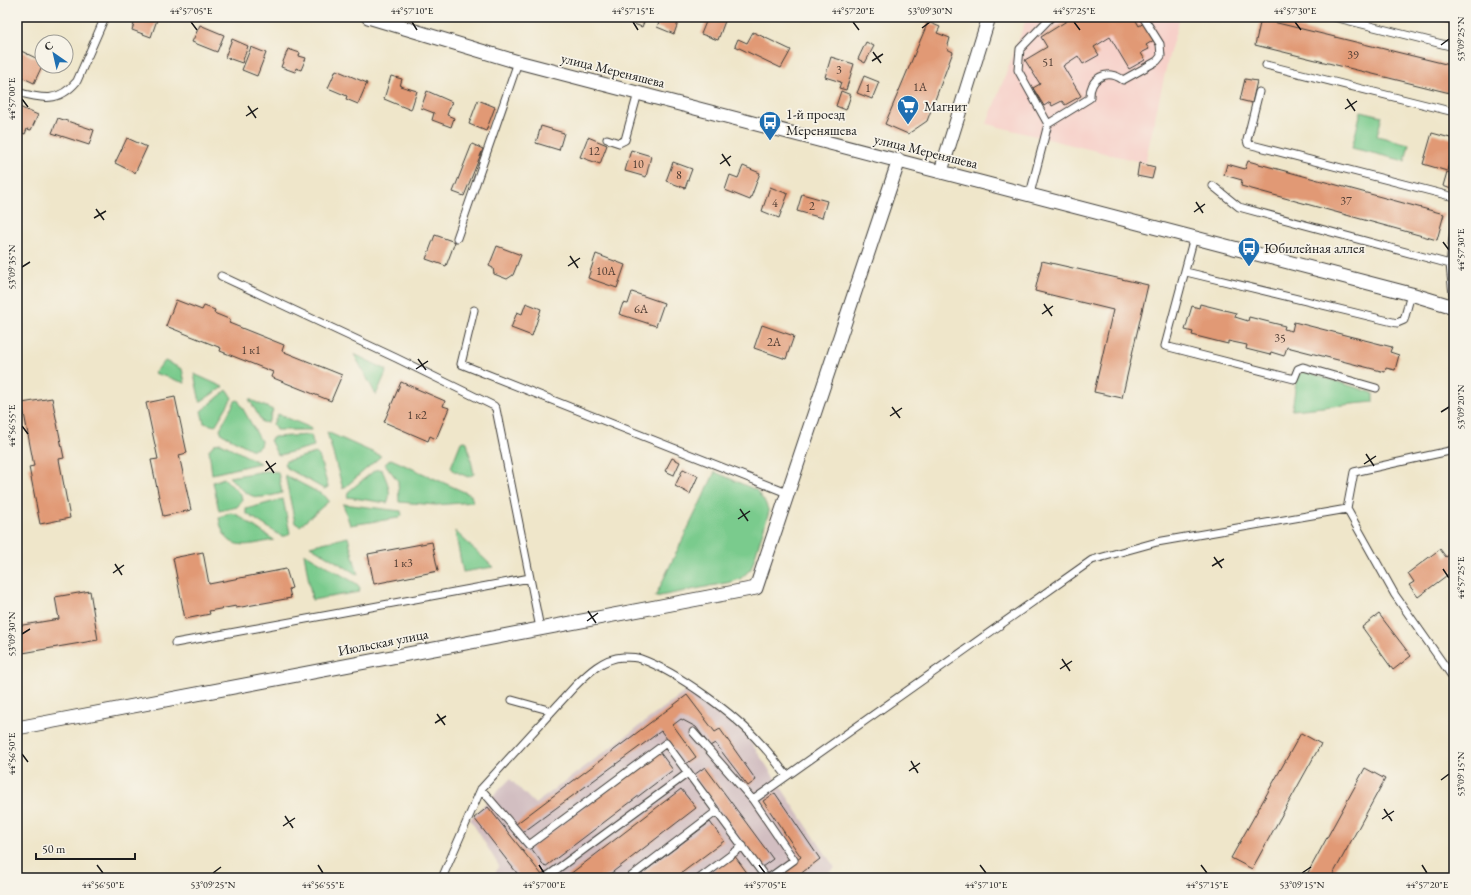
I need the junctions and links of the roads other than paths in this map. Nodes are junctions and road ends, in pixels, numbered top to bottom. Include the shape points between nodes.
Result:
1 (105, 17) edge
2 (368, 17) edge
3 (989, 17) edge
4 (1051, 17) edge
5 (1143, 17) edge
6 (1334, 17) edge
7 (1454, 47) edge
8 (518, 62) junction
9 (1266, 66) dead end
10 (17, 92) edge
11 (1260, 92) dead end
12 (638, 93) junction
13 (1454, 112) edge
14 (1048, 124) junction
15 (607, 139) dead end
16 (899, 160) junction
17 (941, 170) junction
18 (1213, 186) dead end
19 (1030, 194) junction
20 (1454, 197) edge
21 (1454, 229) edge
22 (1194, 237) junction
23 (457, 238) dead end
24 (1450, 264) junction
25 (1186, 272) junction
26 (221, 276) dead end
27 (1411, 294) junction
28 (1454, 306) edge
29 (474, 310) dead end
30 (1376, 388) dead end
31 (1454, 450) edge
32 (787, 493) junction
33 (1347, 509) junction
34 (530, 578) junction
35 (540, 628) junction
36 (175, 644) dead end
37 (1454, 679) edge
38 (512, 700) dead end
39 (552, 711) junction
40 (17, 728) edge
41 (693, 732) dead end
42 (688, 773) junction
43 (787, 776) junction
44 (481, 789) junction
45 (753, 800) junction
46 (717, 811) junction
47 (743, 846) junction
48 (442, 878) edge
49 (545, 878) edge
50 (629, 878) edge
51 (700, 878) edge
52 (767, 878) edge

1 - 10 lane via 77,81 70,89 47,98
2 - 8 street, улица Мереняшева
3 - 17 street
4 - 14 lane via 1020,49 1018,70
5 - 14 lane via 1160,44 1162,51 1157,61 1123,80 1110,74 1100,76 1089,90 1090,98
6 - 7 lane
8 - 12 street, улица Мереняшева
8 - 23 lane
9 - 13 lane
11 - 20 lane via 1248,144
12 - 15 lane via 625,140 619,143
12 - 16 street, улица Мереняшева
14 - 19 lane
16 - 17 street, улица Мереняшева
16 - 32 street
17 - 19 street, улица Мереняшева
18 - 24 lane via 1239,207
19 - 22 street, улица Мереняшева
21 - 24 lane
22 - 25 lane
22 - 27 street, улица Мереняшева
24 - 28 lane
25 - 27 lane via 1397,324 1404,320
25 - 30 lane via 1165,346 1294,379 1298,369 1303,367
26 - 34 lane via 492,405 496,410 504,446
27 - 28 street, улица Мереняшева
29 - 32 lane via 461,364
31 - 33 lane via 1354,472
32 - 35 street, Июльская улица via 756,588
33 - 37 lane via 1395,595
33 - 43 lane via 1157,542 1092,560
34 - 35 lane
34 - 36 lane
35 - 40 street, Июльская улица
38 - 39 lane
39 - 43 lane via 591,670 622,657 640,658 690,685 731,716 760,742
39 - 44 lane
41 - 45 lane
42 - 44 lane via 666,743 529,845
42 - 46 lane
42 - 49 lane
43 - 45 lane
44 - 48 lane
45 - 52 lane via 794,860
46 - 47 lane
46 - 50 lane
47 - 51 lane
47 - 52 lane

